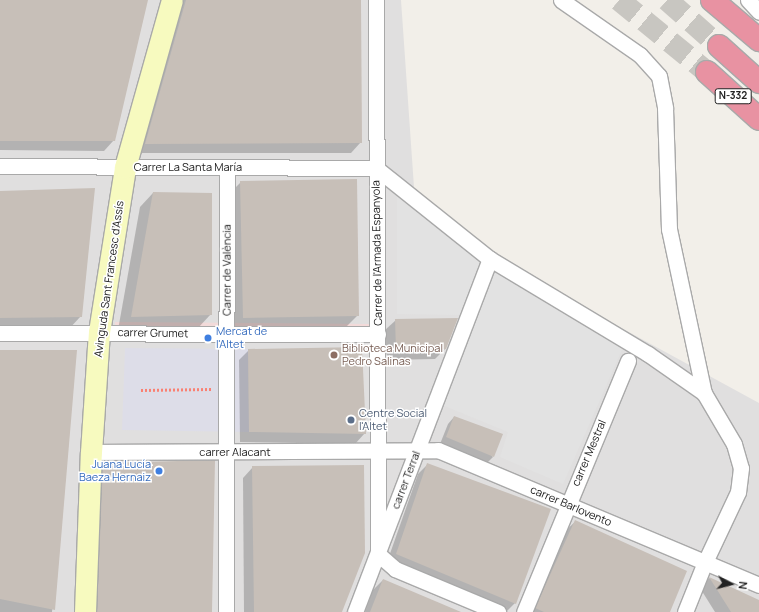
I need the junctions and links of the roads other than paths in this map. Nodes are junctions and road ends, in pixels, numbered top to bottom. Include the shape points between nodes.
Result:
1 (172, 0) edge
2 (376, 0) edge
3 (561, 0) edge
4 (712, 0) edge
5 (748, 0) edge
6 (759, 12) edge
7 (759, 40) edge
8 (719, 46) tunnel mouth
9 (707, 72) tunnel mouth
10 (759, 82) edge
11 (759, 119) edge
12 (0, 166) edge
13 (125, 167) junction
14 (227, 167) junction
15 (376, 168) junction
16 (490, 259) junction
17 (99, 332) junction
18 (0, 333) edge
19 (226, 334) junction
20 (378, 334) junction
21 (628, 361) dead end
22 (704, 393) junction
23 (417, 450) junction
24 (91, 452) junction
25 (226, 452) junction
26 (379, 452) junction
27 (568, 505) junction
28 (378, 554) junction
29 (705, 562) junction
30 (759, 585) edge
31 (85, 612) edge
32 (226, 612) edge
33 (355, 612) edge
34 (498, 612) edge
35 (524, 612) edge
36 (685, 612) edge

1 - 13 main road, Avinguda Sant Francesc d’Assís
2 - 15 street, Carrer de l'Armada Espanyola
3 - 22 street via 640,55 659,76 665,108 669,229
4 - 7 highway
5 - 6 street
8 - 10 highway, N-332
9 - 11 highway, N-332
12 - 13 street, Carrer La Santa María
13 - 14 street, Carrer La Santa María
13 - 17 main road, Avinguda Sant Francesc d’Assís
14 - 15 street, Carrer La Santa María
14 - 19 street, Carrer de València
15 - 16 street
15 - 20 street, Carrer de l'Armada Espanyola
16 - 22 street via 648,354
16 - 23 street, carrer Terral
17 - 18 street, carrer Grumet
17 - 19 street, carrer Grumet
17 - 24 main road, Avinguda Sant Francesc d’Assís
19 - 20 street, carrer Grumet
19 - 25 street, Carrer de València
20 - 26 street, Carrer de l'Armada Espanyola
21 - 27 street, carrer Mestral
22 - 29 street via 734,444 741,468 738,492
23 - 26 street, carrer Barlovento
23 - 27 street, carrer Barlovento via 438,450
23 - 28 street, carrer Terral
24 - 25 street, carrer Alacant
24 - 31 main road, Avinguda Sant Francesc d’Assís
25 - 26 street, carrer Alacant
25 - 32 street, Carrer de València
26 - 28 street, Carrer de l'Armada Espanyola
27 - 29 street, carrer Barlovento
27 - 35 street, carrer Mestral
28 - 33 street, carrer Terral
28 - 34 street via 395,569
29 - 30 street, carrer Barlovento
29 - 36 street

